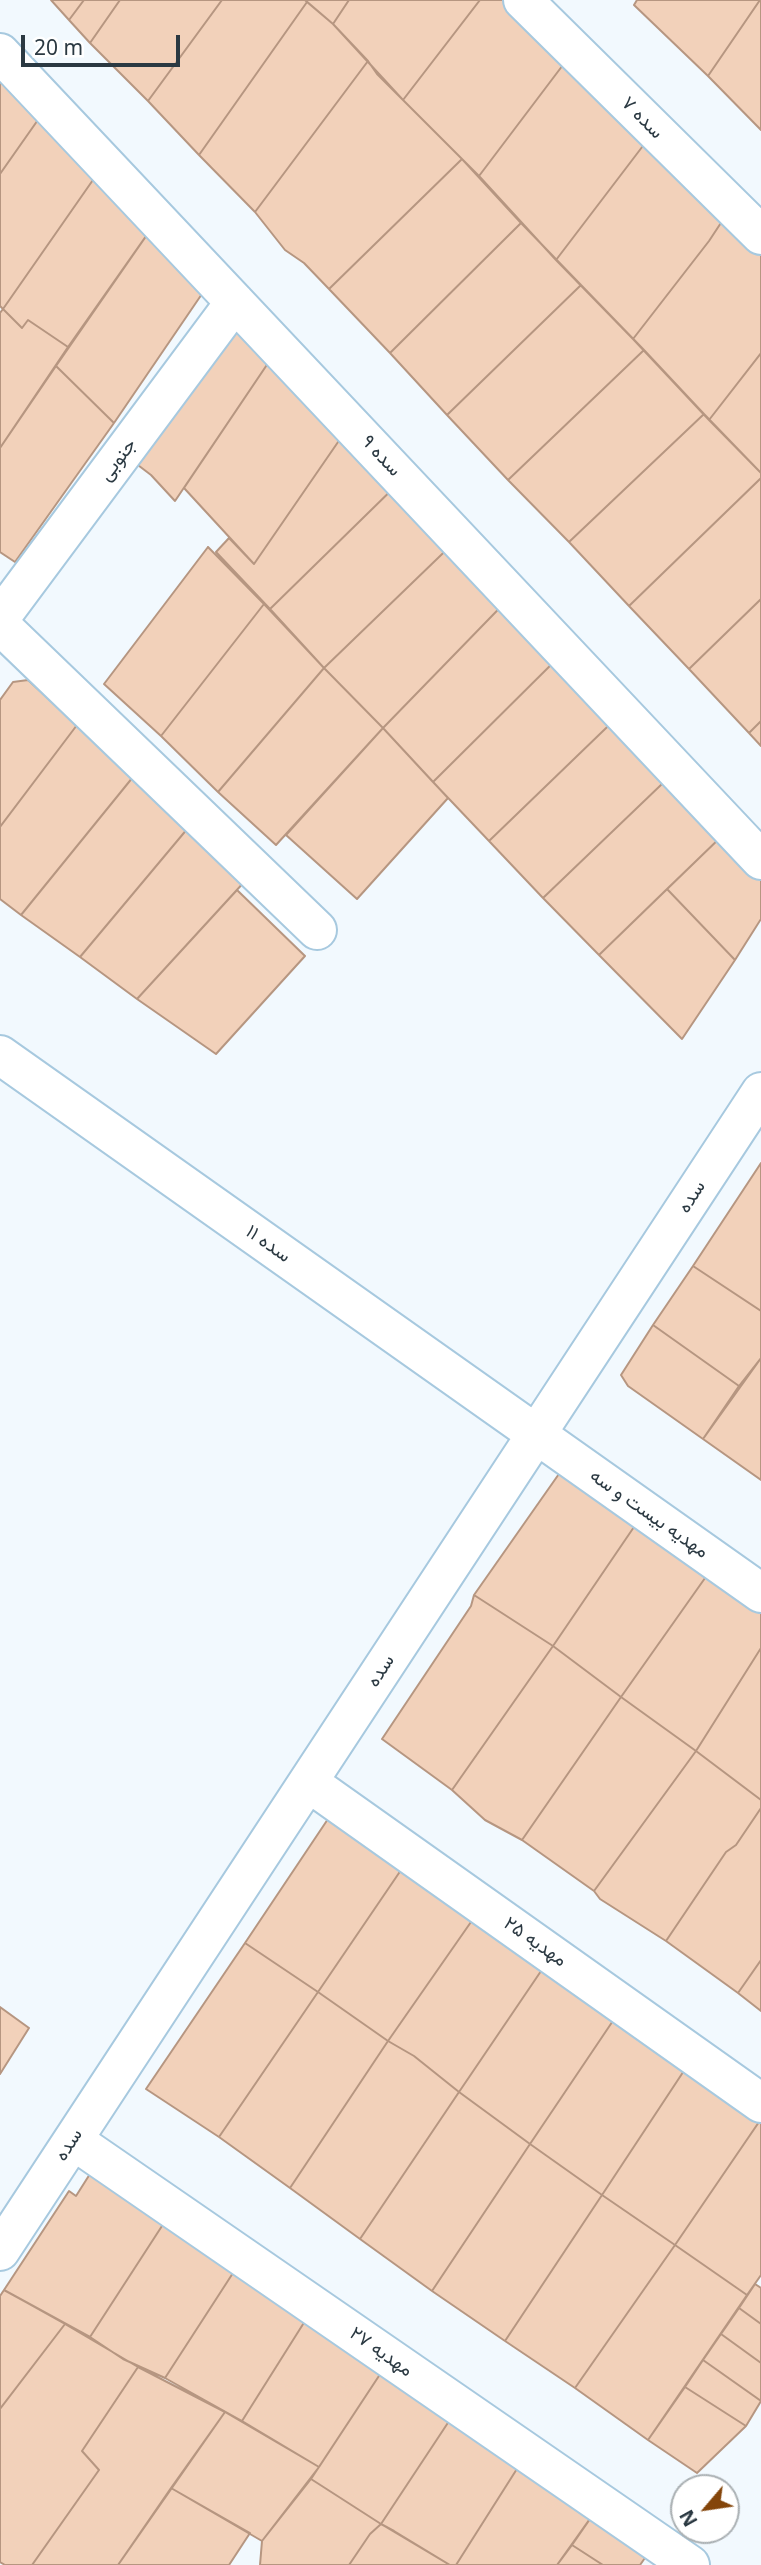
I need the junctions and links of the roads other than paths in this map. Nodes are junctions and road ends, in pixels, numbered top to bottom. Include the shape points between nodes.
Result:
1 (523, 0) edge
2 (0, 52) edge
3 (761, 235) edge
4 (235, 302) junction
5 (0, 618) edge
6 (0, 625) edge
7 (761, 860) edge
8 (317, 930) dead end
9 (0, 1055) edge
10 (761, 1091) edge
11 (536, 1434) junction
12 (761, 1594) edge
13 (308, 1782) junction
14 (761, 2103) edge
15 (73, 2140) junction
16 (0, 2251) edge
17 (690, 2565) edge

1 - 3 street, سده ۷
2 - 4 street, سده ۹
4 - 5 street, جنوبی
4 - 7 street, سده ۹
6 - 8 street
9 - 11 street, سده ۱۱
10 - 11 street, سده
11 - 12 street, مهدیه بیست و سه
11 - 13 street, سده
13 - 14 street, مهدیه ۲۵
13 - 15 street, سده
15 - 16 street, سده
15 - 17 street, مهدیه ۲۷

